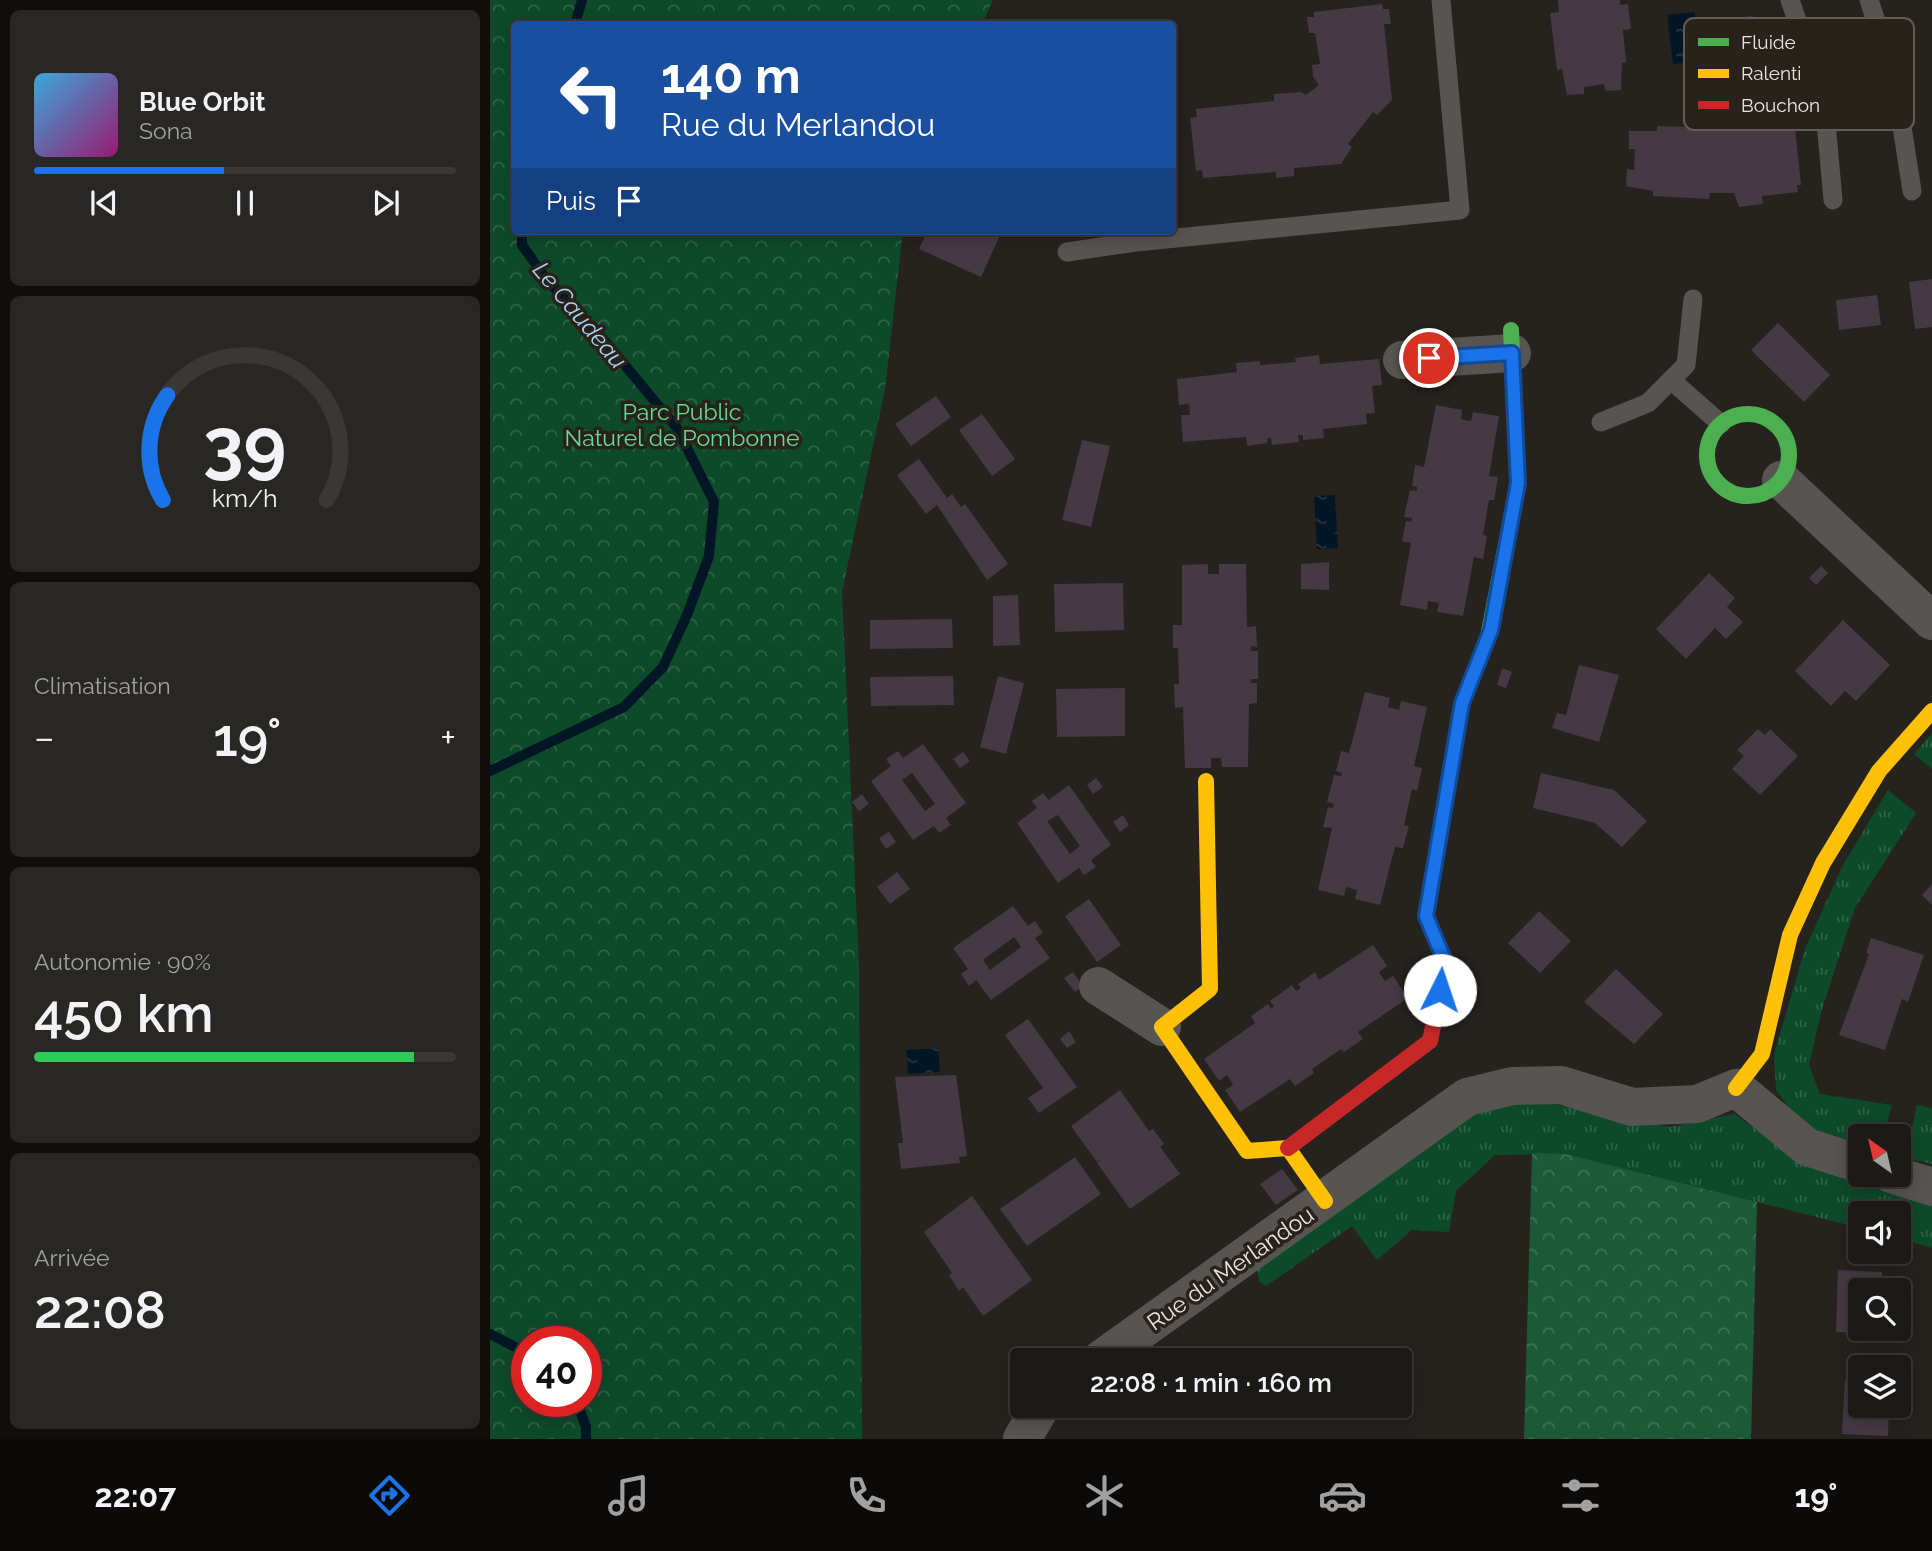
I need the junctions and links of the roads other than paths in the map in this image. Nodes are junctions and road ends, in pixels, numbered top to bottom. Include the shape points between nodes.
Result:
1 (1441, 0) edge
2 (1790, 0) edge
3 (1869, 0) edge
4 (1796, 18) edge
5 (1875, 18) edge
6 (1827, 130) edge
7 (1903, 130) edge
8 (1912, 191) dead end
9 (1833, 200) dead end
10 (1067, 252) dead end
11 (1693, 299) dead end
12 (1512, 342) joint
13 (1402, 360) dead end
14 (1671, 380) junction
15 (1601, 422) dead end
16 (1721, 424) junction
17 (1781, 480) junction
18 (1932, 621) edge
19 (1932, 710) edge
20 (1206, 781) dead end
21 (1098, 986) dead end
22 (1161, 1027) junction
23 (1736, 1088) junction
24 (1288, 1147) junction
25 (1848, 1160) edge
26 (1911, 1180) edge
27 (1932, 1187) edge
28 (1325, 1201) junction
29 (1117, 1348) edge
30 (1034, 1418) edge
31 (1022, 1439) edge

1 - 10 lane via 1460,209
2 - 4 lane
3 - 5 lane
6 - 9 lane
7 - 8 lane
11 - 14 lane via 1686,365
12 - 13 street
12 - 24 street via 1518,483 1491,630 1462,703 1426,916 1446,964 1430,1041
14 - 15 lane via 1648,403
14 - 16 lane
16 - 17 street via 1745,414 1758,415 1781,429 1789,455
16 - 17 street via 1708,448 1708,461 1720,485 1745,495 1771,489
17 - 18 street
19 - 23 street via 1879,771 1823,863 1790,935 1762,1054
20 - 22 street via 1210,989
21 - 22 street
22 - 24 street via 1247,1151
23 - 25 street via 1807,1147
23 - 28 street, Rue du Merlandou via 1697,1104 1632,1107 1561,1085 1512,1086 1467,1097
24 - 28 street, Rue du Merlandou
26 - 27 street
28 - 29 street, Rue du Merlandou
30 - 31 street

